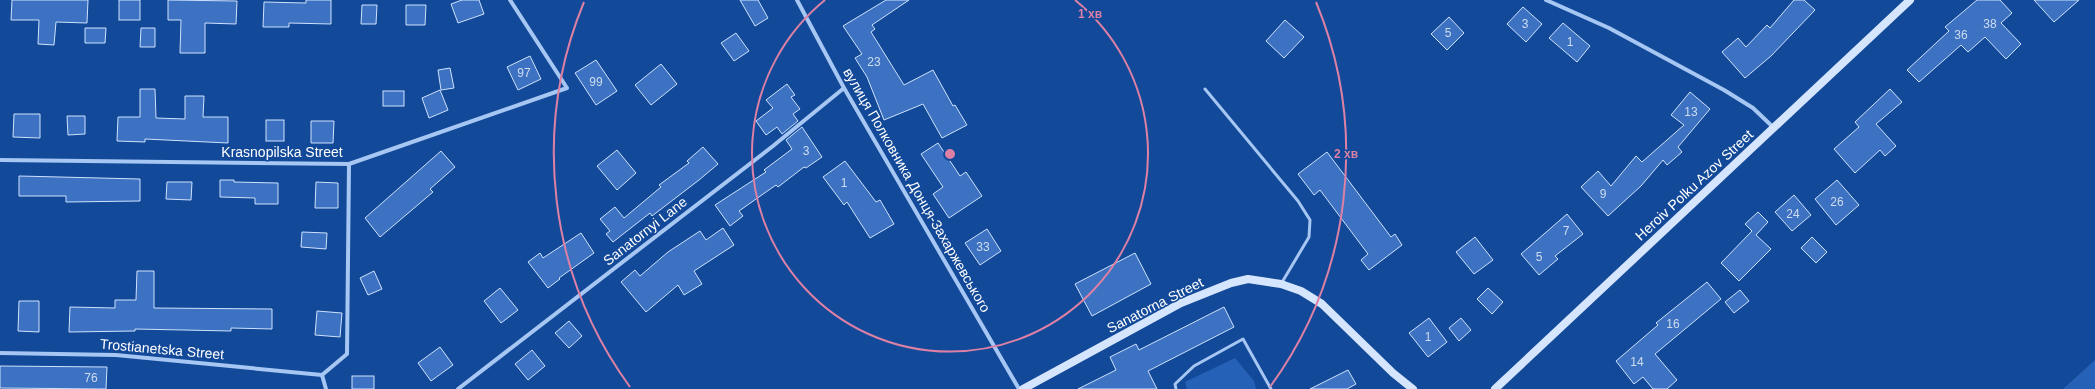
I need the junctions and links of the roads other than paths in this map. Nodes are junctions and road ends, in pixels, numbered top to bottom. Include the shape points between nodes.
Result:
1 (510, 0) edge
2 (797, 0) edge
3 (1546, 0) edge
4 (1910, 0) edge
5 (844, 88) junction
6 (1205, 89) dead end
7 (1774, 128) junction
8 (0, 160) edge
9 (349, 164) junction
10 (1281, 284) junction
11 (0, 353) edge
12 (322, 376) junction
13 (1408, 388) edge
14 (326, 389) edge
15 (458, 389) edge
16 (1019, 389) edge
17 (1023, 389) edge
18 (1176, 389) edge
19 (1271, 389) edge
20 (1496, 389) edge

1 - 9 street, Krasnopilska Street via 567,88
2 - 5 street, вулиця Полковника Донця-Захаржевського
3 - 7 street via 1609,28 1724,90 1753,108
4 - 7 main road, Heroiv Polku Azov Street
5 - 15 street, Sanatornyi Lane via 773,146
5 - 16 street, вулиця Полковника Донця-Захаржевського
6 - 10 lane via 1298,201 1310,220 1309,237
7 - 20 main road, Heroiv Polku Azov Street
8 - 9 street, Krasnopilska Street
9 - 12 street via 347,354
10 - 13 main road, Sanatorna Street via 1301,291 1322,304
10 - 17 main road, Sanatorna Street via 1248,279 1188,300
11 - 12 street, Trostianetska Street via 116,355
12 - 14 street
18 - 19 lane via 1175,384 1194,366 1243,339

